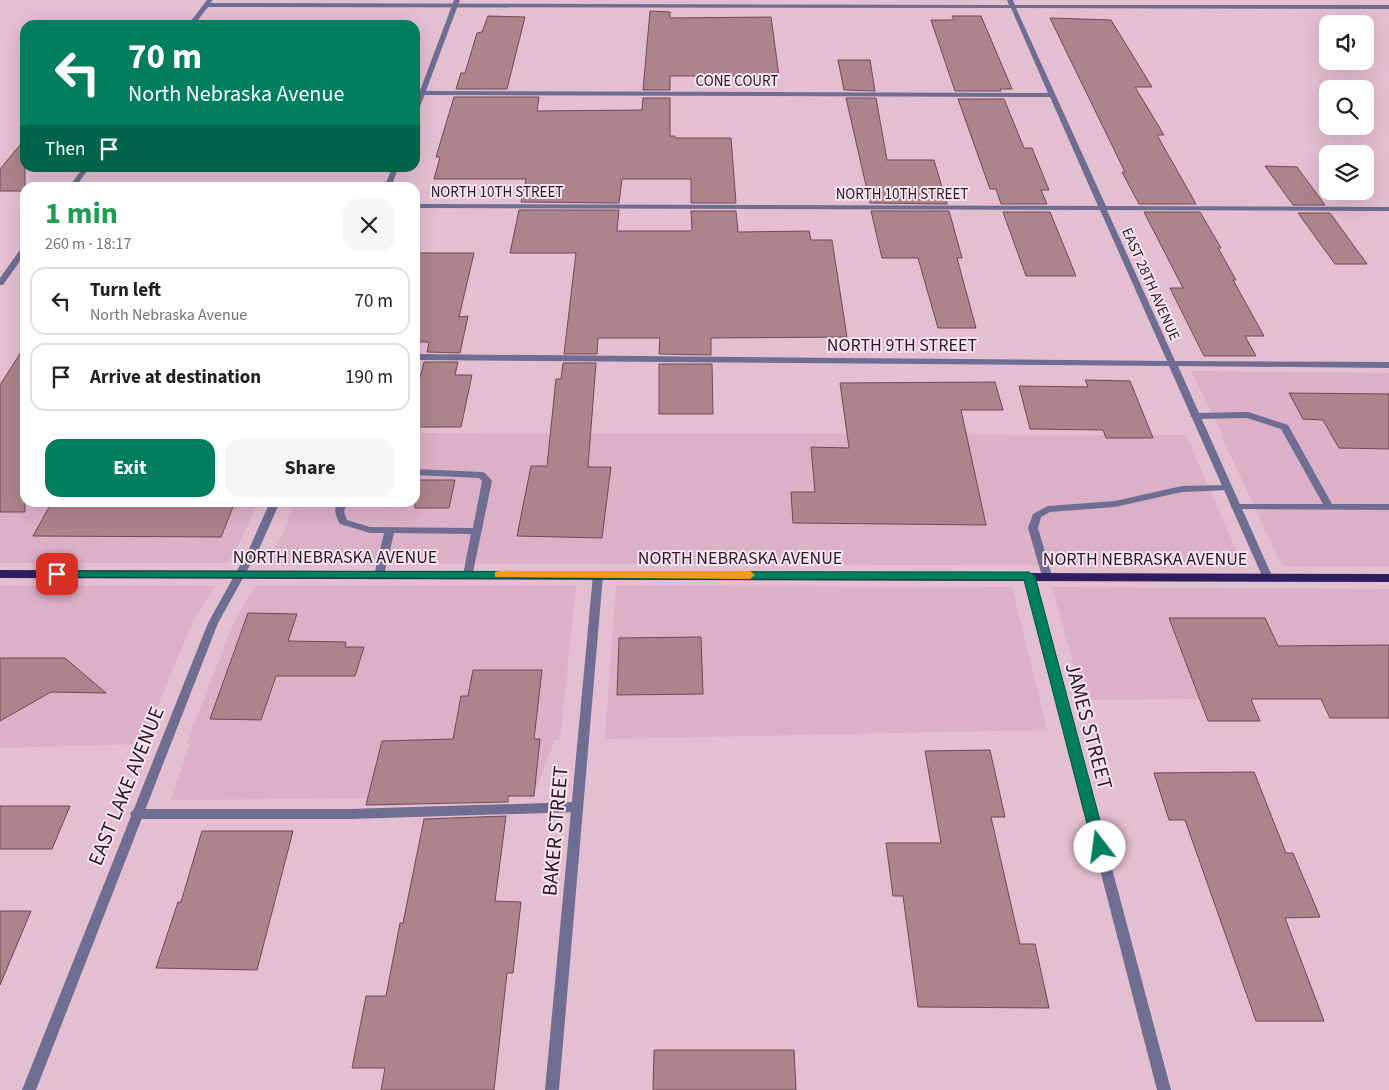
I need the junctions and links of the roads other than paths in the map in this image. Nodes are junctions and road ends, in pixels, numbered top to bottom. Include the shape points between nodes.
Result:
1 (208, 2) edge
2 (456, 3) edge
3 (1012, 4) edge
4 (1389, 7) edge
5 (195, 20) edge
6 (422, 93) junction
7 (1052, 95) junction
8 (420, 98) edge
9 (420, 206) edge
10 (1103, 209) junction
11 (1389, 209) edge
12 (20, 256) edge
13 (0, 283) edge
14 (420, 357) edge
15 (1171, 363) junction
16 (1389, 365) edge
17 (1194, 416) junction
18 (420, 472) edge
19 (1227, 488) junction
20 (1389, 506) edge
21 (273, 507) edge
22 (340, 507) edge
23 (1236, 507) junction
24 (1330, 507) junction
25 (390, 530) junction
26 (477, 531) junction
27 (0, 574) edge
28 (242, 574) junction
29 (378, 575) junction
30 (468, 575) junction
31 (598, 575) junction
32 (1029, 576) junction
33 (1047, 576) junction
34 (1268, 578) junction
35 (1389, 578) edge
36 (577, 807) junction
37 (136, 814) junction
38 (29, 1090) edge
39 (552, 1090) edge
40 (1164, 1090) edge

1 - 2 street
1 - 5 street
2 - 3 street
2 - 6 street
3 - 4 street
3 - 7 street, EAST 28TH AVENUE
6 - 7 street, CONE COURT
6 - 8 street
7 - 10 street, EAST 28TH AVENUE
9 - 10 street, NORTH 10TH STREET
10 - 11 street, NORTH 10TH STREET
10 - 15 street, EAST 28TH AVENUE
12 - 13 street
14 - 15 street, NORTH 9TH STREET
15 - 16 street, NORTH 9TH STREET
15 - 17 street, EAST 28TH AVENUE
17 - 19 street, EAST 28TH AVENUE
17 - 24 street via 1248,415 1285,427
18 - 26 street via 482,474 487,481
19 - 23 street, EAST 28TH AVENUE
19 - 33 street via 1182,489 1116,504 1048,509 1036,516 1033,528
20 - 24 street
21 - 28 street, EAST LAKE AVENUE
22 - 25 street via 339,512 344,522 370,530
23 - 24 street
23 - 34 street, EAST 28TH AVENUE
25 - 26 street
25 - 29 street
26 - 30 street
27 - 28 main road, NORTH NEBRASKA AVENUE
28 - 29 main road, NORTH NEBRASKA AVENUE
28 - 37 street, EAST LAKE AVENUE via 213,623
29 - 30 main road, NORTH NEBRASKA AVENUE
30 - 31 main road, NORTH NEBRASKA AVENUE
31 - 32 main road, NORTH NEBRASKA AVENUE
31 - 36 street, BAKER STREET
32 - 33 main road, NORTH NEBRASKA AVENUE
32 - 40 street, JAMES STREET
33 - 34 main road, NORTH NEBRASKA AVENUE
34 - 35 main road, NORTH NEBRASKA AVENUE
36 - 37 street via 350,814
36 - 39 street, BAKER STREET
37 - 38 street, EAST LAKE AVENUE

